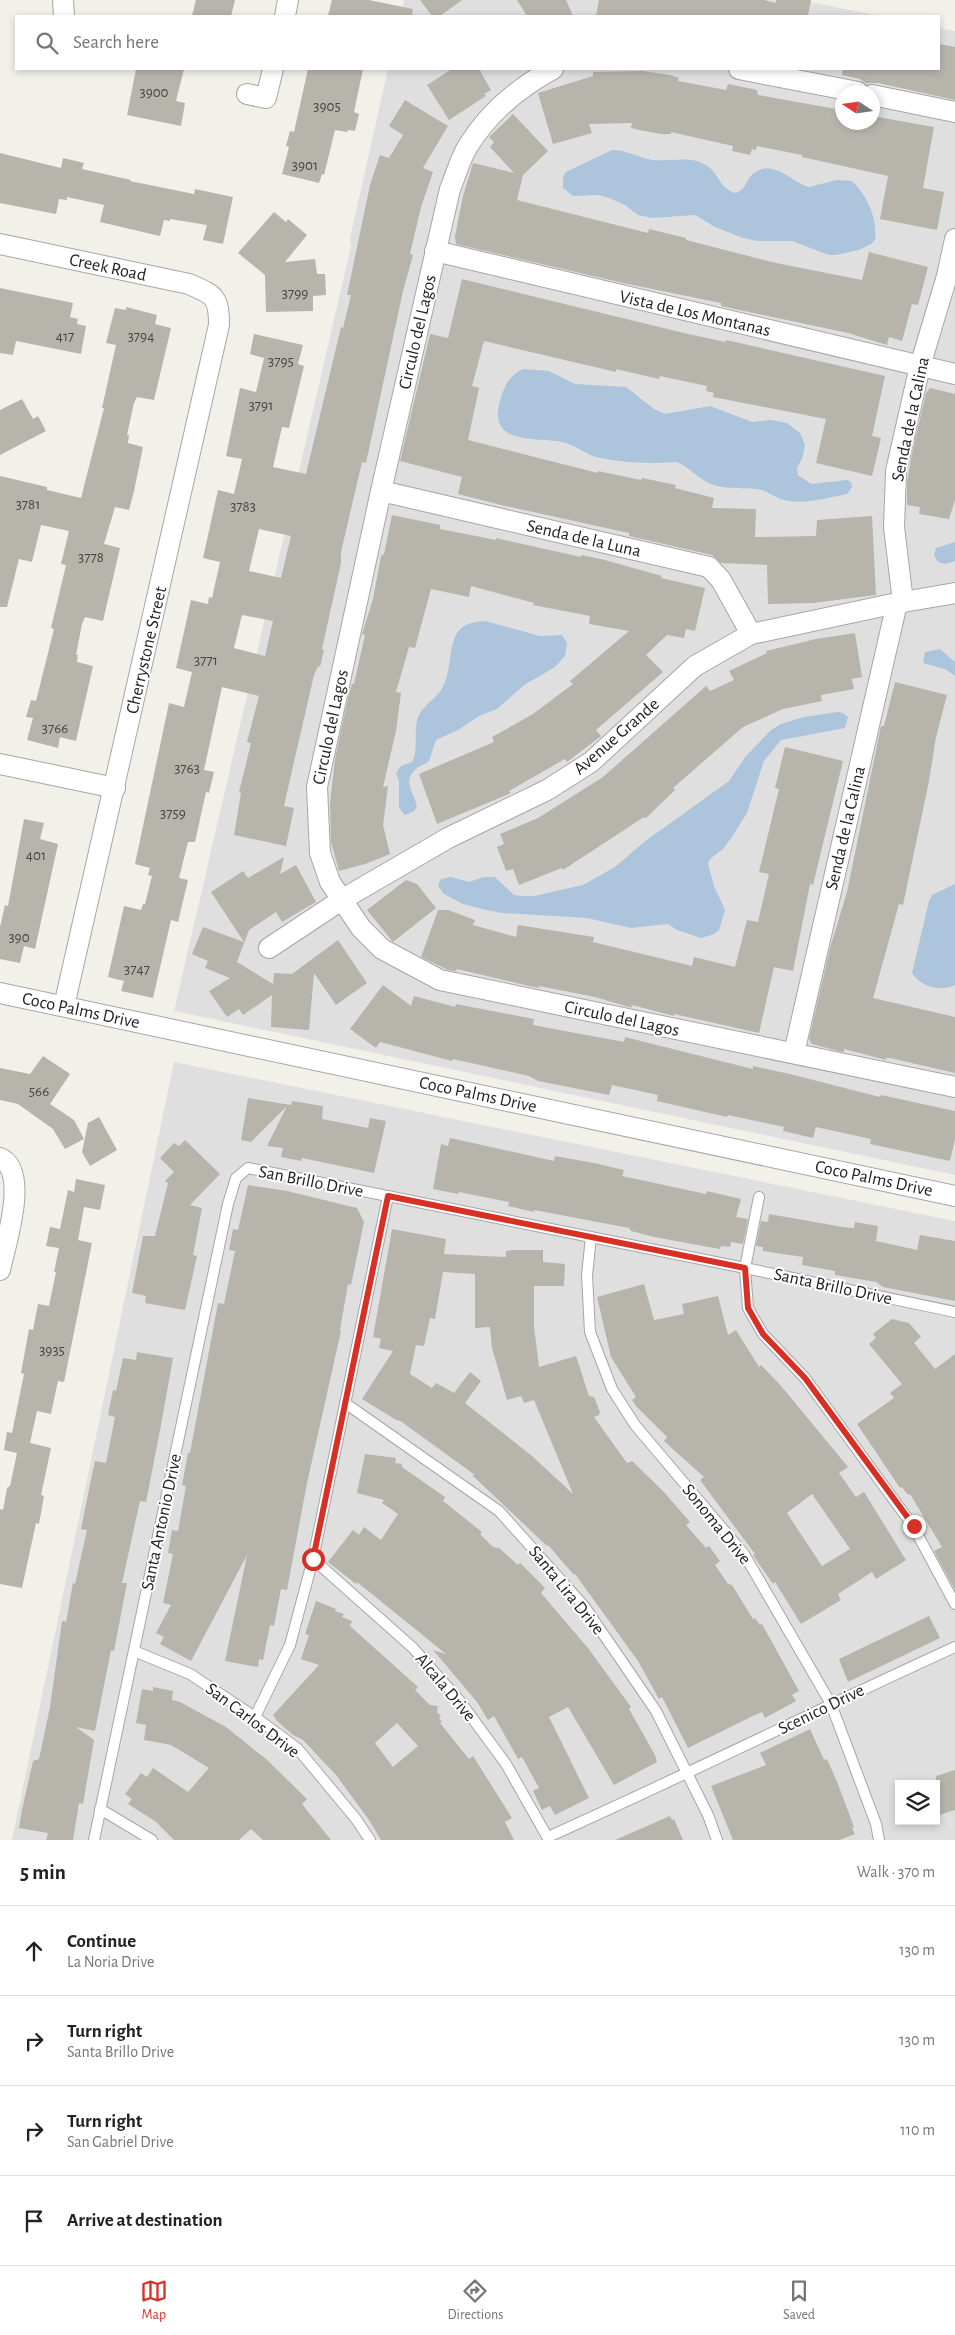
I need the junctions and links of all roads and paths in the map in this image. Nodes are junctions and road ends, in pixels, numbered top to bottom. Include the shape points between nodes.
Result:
1 (63, 0) edge
2 (288, 0) edge
3 (64, 15) edge
4 (285, 15) edge
5 (273, 70) edge
6 (548, 70) edge
7 (744, 70) edge
8 (525, 75) edge
9 (835, 88) edge
10 (247, 94) dead end
11 (880, 97) edge
12 (955, 112) edge
13 (955, 239) edge
14 (0, 244) edge
15 (436, 251) junction
16 (213, 295) joint
17 (920, 366) junction
18 (955, 374) edge
19 (380, 491) junction
20 (955, 593) edge
21 (900, 602) junction
22 (751, 634) junction
23 (0, 764) edge
24 (114, 788) junction
25 (343, 899) junction
26 (269, 948) dead end
27 (0, 993) edge
28 (64, 1006) junction
29 (794, 1053) junction
30 (955, 1087) edge
31 (3, 1159) edge
32 (388, 1196) junction
33 (955, 1196) edge
34 (759, 1197) dead end
35 (228, 1204) joint
36 (591, 1237) junction
37 (745, 1268) junction
38 (0, 1270) edge
39 (954, 1313) edge
40 (345, 1403) junction
41 (313, 1559) junction
42 (955, 1604) edge
43 (955, 1647) edge
44 (134, 1652) junction
45 (831, 1704) junction
46 (255, 1717) junction
47 (688, 1774) junction
48 (100, 1809) junction
49 (548, 1839) edge
50 (94, 1840) edge
51 (152, 1840) edge
52 (370, 1840) edge
53 (716, 1840) edge
54 (880, 1840) edge

1 - 3 street
2 - 4 street
5 - 10 street via 266,98
6 - 8 street, Circulo del Lagos
7 - 9 street
8 - 15 street, Circulo del Lagos via 467,147 450,189
11 - 12 street
13 - 17 street, Senda de la Calina
14 - 16 street, Creek Road via 189,284
15 - 17 street, Vista de Los Montanas
15 - 19 street, Circulo del Lagos
16 - 24 street, Cherrystone Street via 219,307 219,326
17 - 18 street, Vista de Los Montanas
17 - 21 street, Senda de la Calina via 896,471 894,527
19 - 22 street, Senda de la Luna via 709,567 721,580
19 - 25 street, Circulo del Lagos via 316,787 320,853 330,882
20 - 21 street, Avenue Grande
21 - 22 street, Avenue Grande
21 - 29 street, Senda de la Calina
22 - 25 street, Avenue Grande via 695,666 592,762 547,790 448,838
23 - 24 street
24 - 28 street, Cherrystone Street
25 - 26 street, Avenue Grande
25 - 29 street, Circulo del Lagos via 361,928 382,949 440,980
27 - 28 street, Coco Palms Drive
28 - 33 street, Coco Palms Drive
29 - 30 street, Circulo del Lagos
31 - 38 street via 14,1174 16,1194
32 - 35 lane, San Brillo Drive via 248,1168 236,1178
32 - 36 lane, Santa Brillo Drive
32 - 40 lane
34 - 37 lane
35 - 44 lane, Santa Antonio Drive
36 - 37 lane, Santa Brillo Drive
36 - 45 lane, Sonoma Drive via 587,1275 590,1332 612,1389 635,1425 744,1554
37 - 39 lane, Santa Brillo Drive
37 - 42 lane via 748,1308 763,1334 805,1378 914,1526
40 - 41 lane
40 - 47 lane, Santa Lira Drive via 499,1511 584,1606 656,1711
41 - 46 lane via 290,1645
41 - 49 lane, Alcala Drive via 413,1648 459,1700 506,1764
43 - 45 lane, Scenico Drive
44 - 46 lane, San Carlos Drive via 190,1674
44 - 48 lane, Santa Antonio Drive
45 - 47 lane, Scenico Drive
45 - 54 lane, Sonoma Drive
46 - 52 lane, San Carlos Drive via 296,1748
47 - 49 lane, Scenico Drive
47 - 53 lane, Santa Lira Drive
48 - 50 lane, Santa Antonio Drive
48 - 51 lane

